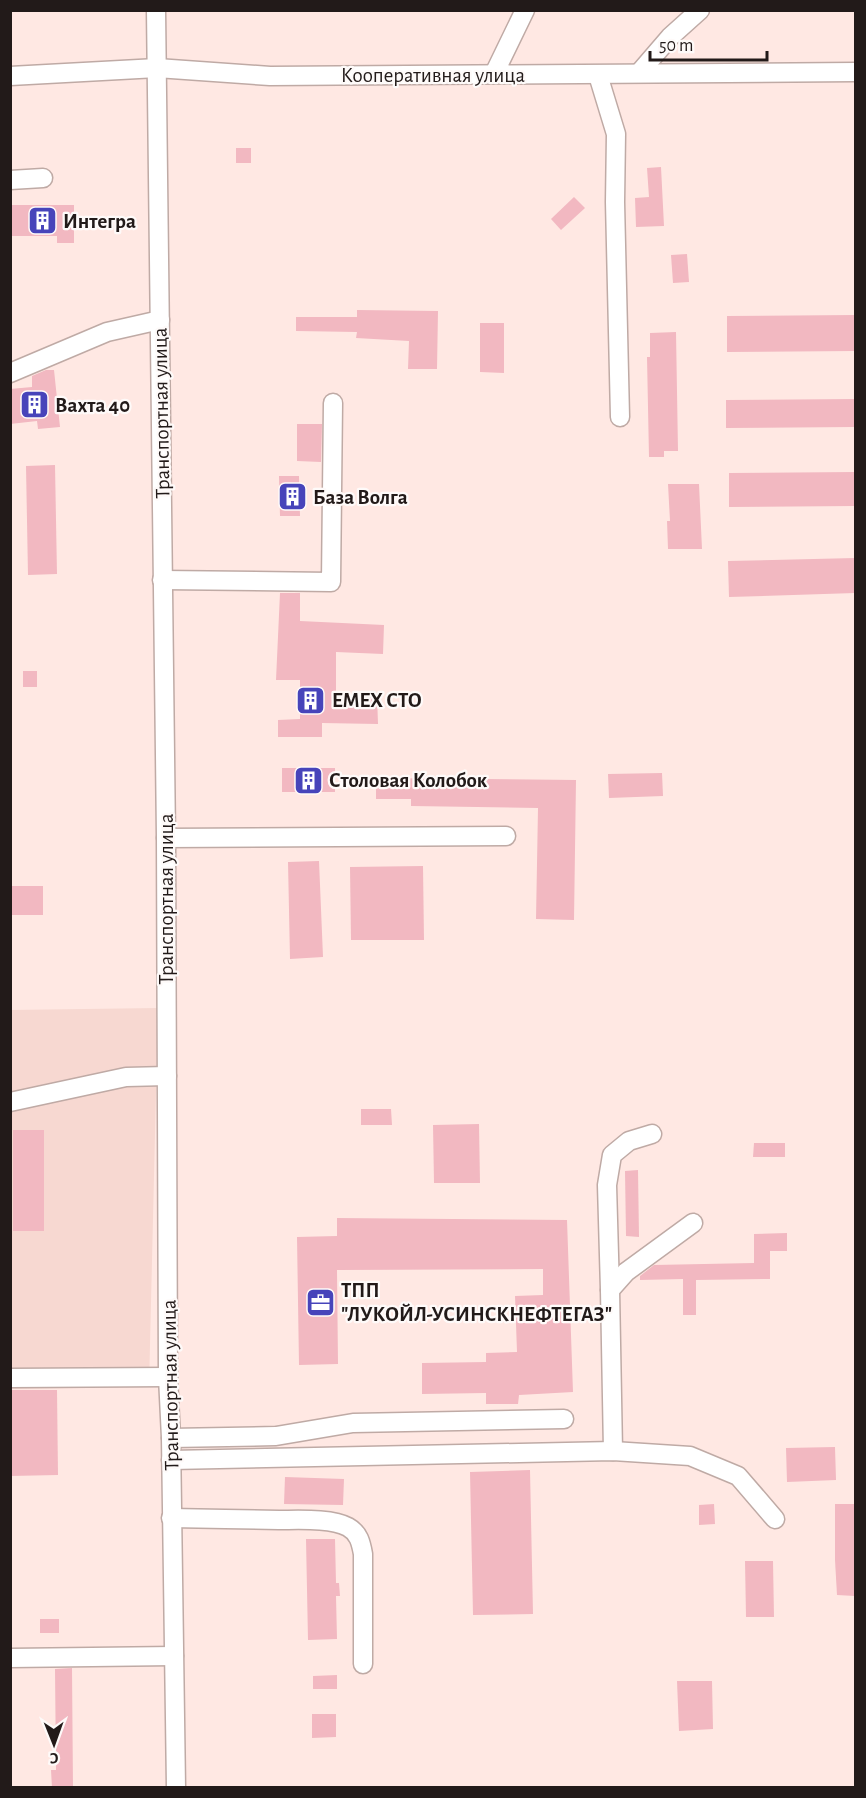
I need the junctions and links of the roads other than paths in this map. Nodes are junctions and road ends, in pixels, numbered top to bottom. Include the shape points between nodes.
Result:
1 (156, 10) edge
2 (525, 10) edge
3 (700, 10) edge
4 (157, 68) junction
5 (855, 72) edge
6 (639, 73) junction
7 (494, 74) junction
8 (598, 75) junction
9 (10, 76) edge
10 (43, 178) dead end
11 (10, 180) edge
12 (160, 320) junction
13 (10, 373) edge
14 (333, 403) dead end
15 (620, 417) dead end
16 (162, 580) junction
17 (506, 836) dead end
18 (166, 838) junction
19 (167, 1076) junction
20 (10, 1102) edge
21 (652, 1134) dead end
22 (693, 1223) dead end
23 (610, 1290) junction
24 (168, 1377) junction
25 (10, 1378) edge
26 (564, 1419) dead end
27 (171, 1438) junction
28 (613, 1451) junction
29 (171, 1460) junction
30 (171, 1518) junction
31 (776, 1519) dead end
32 (174, 1656) junction
33 (10, 1658) edge
34 (363, 1664) dead end
35 (176, 1788) edge

1 - 4 street, Транспортная улица
2 - 7 street
3 - 6 street
4 - 7 street, Кооперативная улица via 270,76
4 - 9 street, Кооперативная улица
4 - 12 street, Транспортная улица
5 - 6 street, Кооперативная улица
6 - 8 street, Кооперативная улица
7 - 8 street, Кооперативная улица
8 - 15 street via 616,134
10 - 11 street
12 - 13 street via 107,332
12 - 16 street, Транспортная улица
14 - 16 street via 331,582
16 - 18 street, Транспортная улица
17 - 18 street
18 - 19 street, Транспортная улица
19 - 20 street via 126,1077
19 - 24 street, Транспортная улица
21 - 23 street via 629,1141 612,1155 606,1185
22 - 23 street via 626,1272
23 - 28 street
24 - 25 street
24 - 27 street, Транспортная улица
26 - 27 street via 353,1423 276,1436
27 - 29 street, Транспортная улица
28 - 29 street
28 - 31 street via 690,1456 738,1476
29 - 30 street, Транспортная улица
30 - 32 street, Транспортная улица
30 - 34 street via 310,1521 348,1527 357,1534 363,1554
32 - 33 street
32 - 35 street, Транспортная улица

